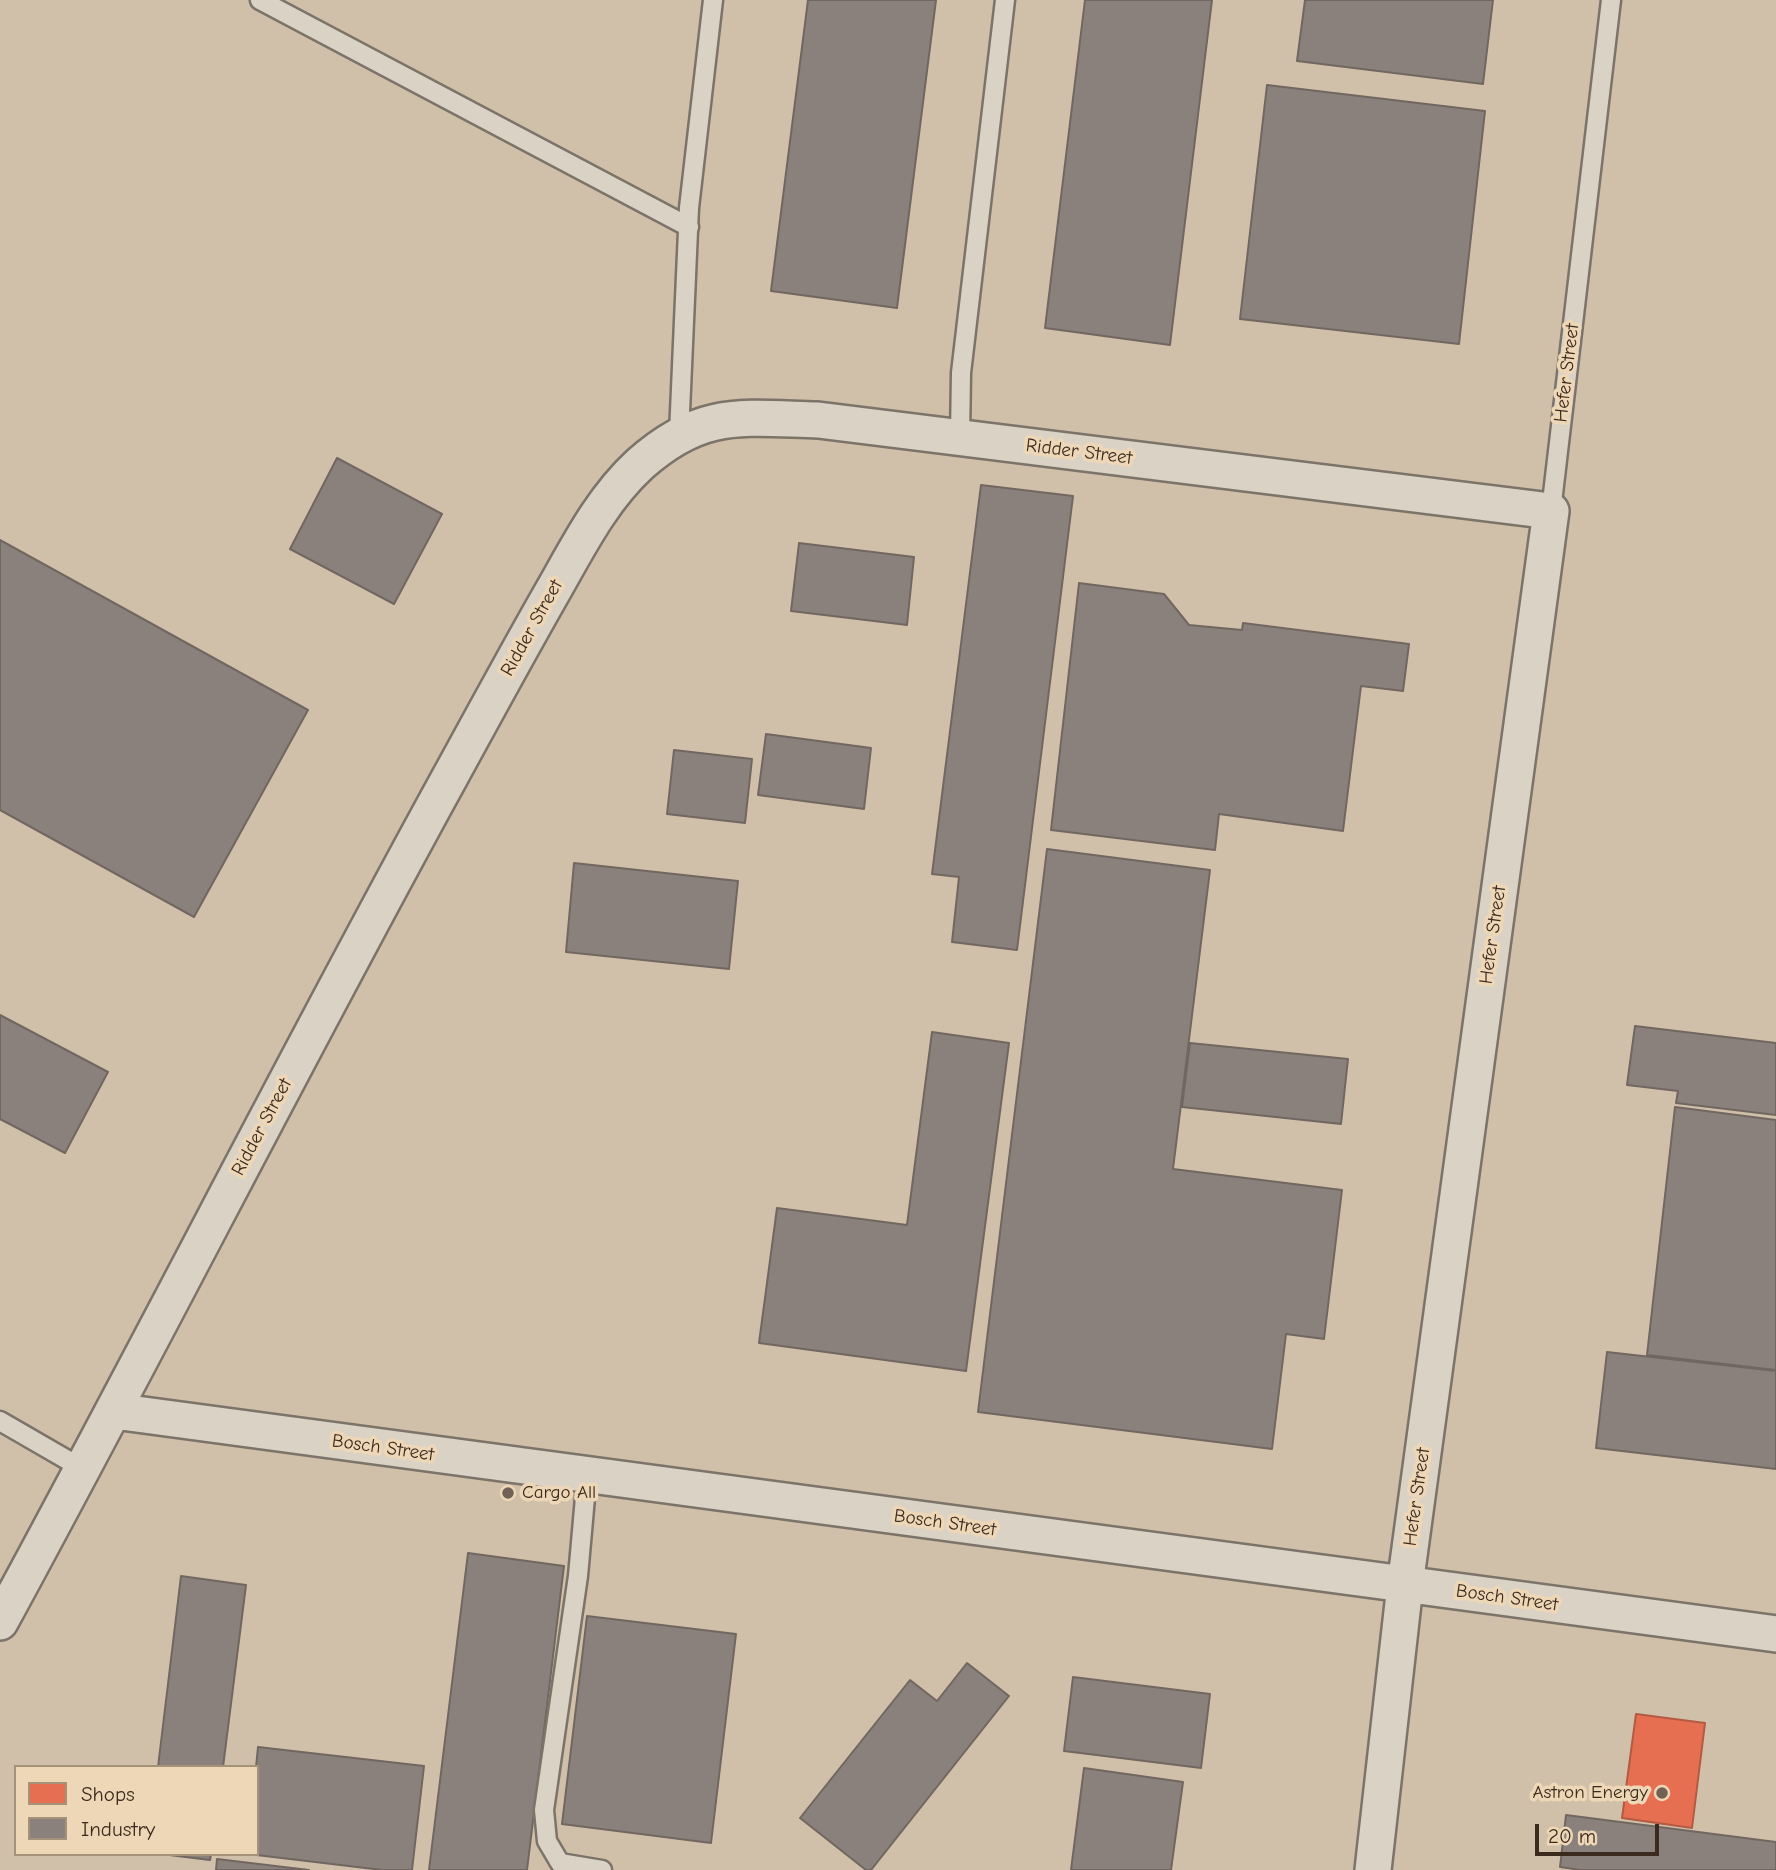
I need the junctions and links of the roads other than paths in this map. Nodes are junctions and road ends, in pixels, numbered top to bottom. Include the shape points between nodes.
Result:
1 (260, 0) edge
2 (713, 0) edge
3 (1005, 0) edge
4 (1611, 0) edge
5 (689, 227) junction
6 (679, 434) junction
7 (960, 438) junction
8 (1551, 511) junction
9 (114, 1411) junction
10 (0, 1421) edge
11 (83, 1469) junction
12 (587, 1475) junction
13 (1405, 1585) junction
14 (0, 1622) edge
15 (1776, 1634) edge
16 (563, 1867) edge
17 (602, 1870) edge
18 (1373, 1870) edge

1 - 5 lane
2 - 5 lane
3 - 7 lane via 961,373
4 - 8 lane, Hefer Street
5 - 6 lane
6 - 7 street, Ridder Street via 716,420 749,418 818,420
6 - 9 street, Ridder Street via 617,487 585,534 362,937
7 - 8 street, Ridder Street
8 - 13 street, Hefer Street
9 - 11 street, Ridder Street
9 - 12 street, Bosch Street
10 - 11 lane
11 - 14 street, Ridder Street
12 - 13 street, Bosch Street
12 - 16 lane via 578,1576 544,1810 547,1841
13 - 15 street, Bosch Street
13 - 18 street, Hefer Street
16 - 17 lane

